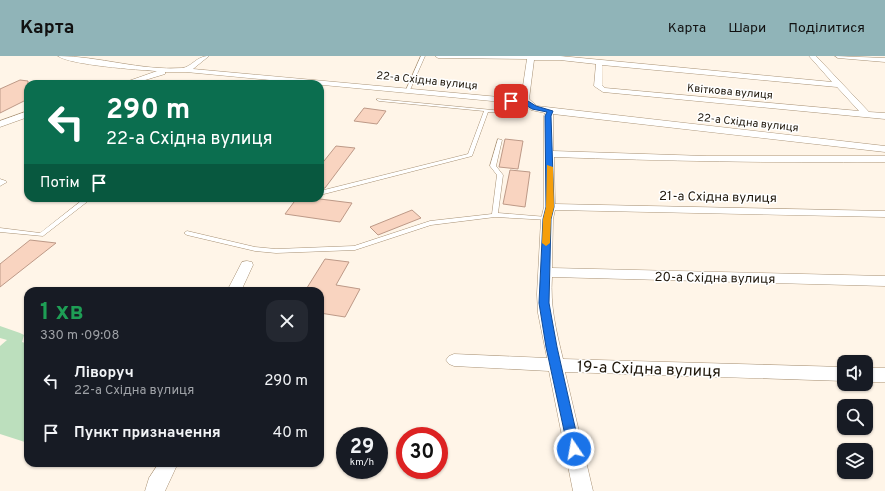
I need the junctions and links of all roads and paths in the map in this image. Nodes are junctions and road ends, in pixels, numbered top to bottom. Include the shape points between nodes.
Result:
1 (60, 56) edge
2 (206, 56) edge
3 (423, 56) edge
4 (438, 56) edge
5 (812, 56) edge
6 (838, 56) edge
7 (531, 57) edge
8 (885, 60) edge
9 (599, 63) junction
10 (165, 70) junction
11 (186, 70) junction
12 (136, 80) edge
13 (297, 80) edge
14 (324, 82) edge
15 (840, 85) junction
16 (408, 90) junction
17 (379, 100) dead end
18 (528, 104) junction
19 (486, 111) junction
20 (550, 111) junction
21 (866, 114) junction
22 (24, 115) edge
23 (885, 116) edge
24 (0, 124) edge
25 (500, 140) dead end
26 (885, 149) edge
27 (549, 154) junction
28 (885, 159) edge
29 (0, 181) edge
30 (0, 184) edge
31 (324, 192) edge
32 (84, 202) edge
33 (548, 213) junction
34 (885, 214) edge
35 (495, 215) junction
36 (0, 230) edge
37 (187, 234) dead end
38 (247, 265) dead end
39 (546, 272) junction
40 (885, 281) edge
41 (236, 287) edge
42 (454, 360) dead end
43 (555, 365) junction
44 (837, 374) edge
45 (873, 375) edge
46 (885, 375) edge
47 (167, 467) edge
48 (156, 491) edge
49 (583, 491) edge

1 - 10 street, 22-а Східна вулиця
2 - 11 street
3 - 16 lane
4 - 7 street
5 - 15 street
6 - 8 street
7 - 9 street
7 - 18 street via 525,99
9 - 15 street
9 - 21 street, Квіткова вулиця via 598,86 603,90
10 - 11 street, 22-а Східна вулиця
10 - 12 street
11 - 13 street, 22-а Східна вулиця
14 - 16 street, 22-а Східна вулиця
15 - 21 street
16 - 18 street, 22-а Східна вулиця
17 - 19 lane
18 - 19 lane via 502,112
18 - 20 street, 22-а Східна вулиця
19 - 31 lane via 470,156
20 - 26 street, 22-а Східна вулиця
20 - 27 street
21 - 23 street, Квіткова вулиця
22 - 24 street
25 - 35 lane via 493,166 500,175
27 - 28 street via 706,159
27 - 33 street
29 - 30 lane via 4,182
32 - 36 lane via 40,235
33 - 34 street, 21-а Східна вулиця
33 - 35 lane
33 - 39 street
35 - 37 lane via 413,227 355,248 276,251
38 - 41 street
39 - 40 street, 20-а Східна вулиця
39 - 43 street via 544,303
42 - 43 street, 19-а Східна вулиця
43 - 44 street, 19-а Східна вулиця
43 - 49 street
45 - 46 street
47 - 48 street via 156,485

